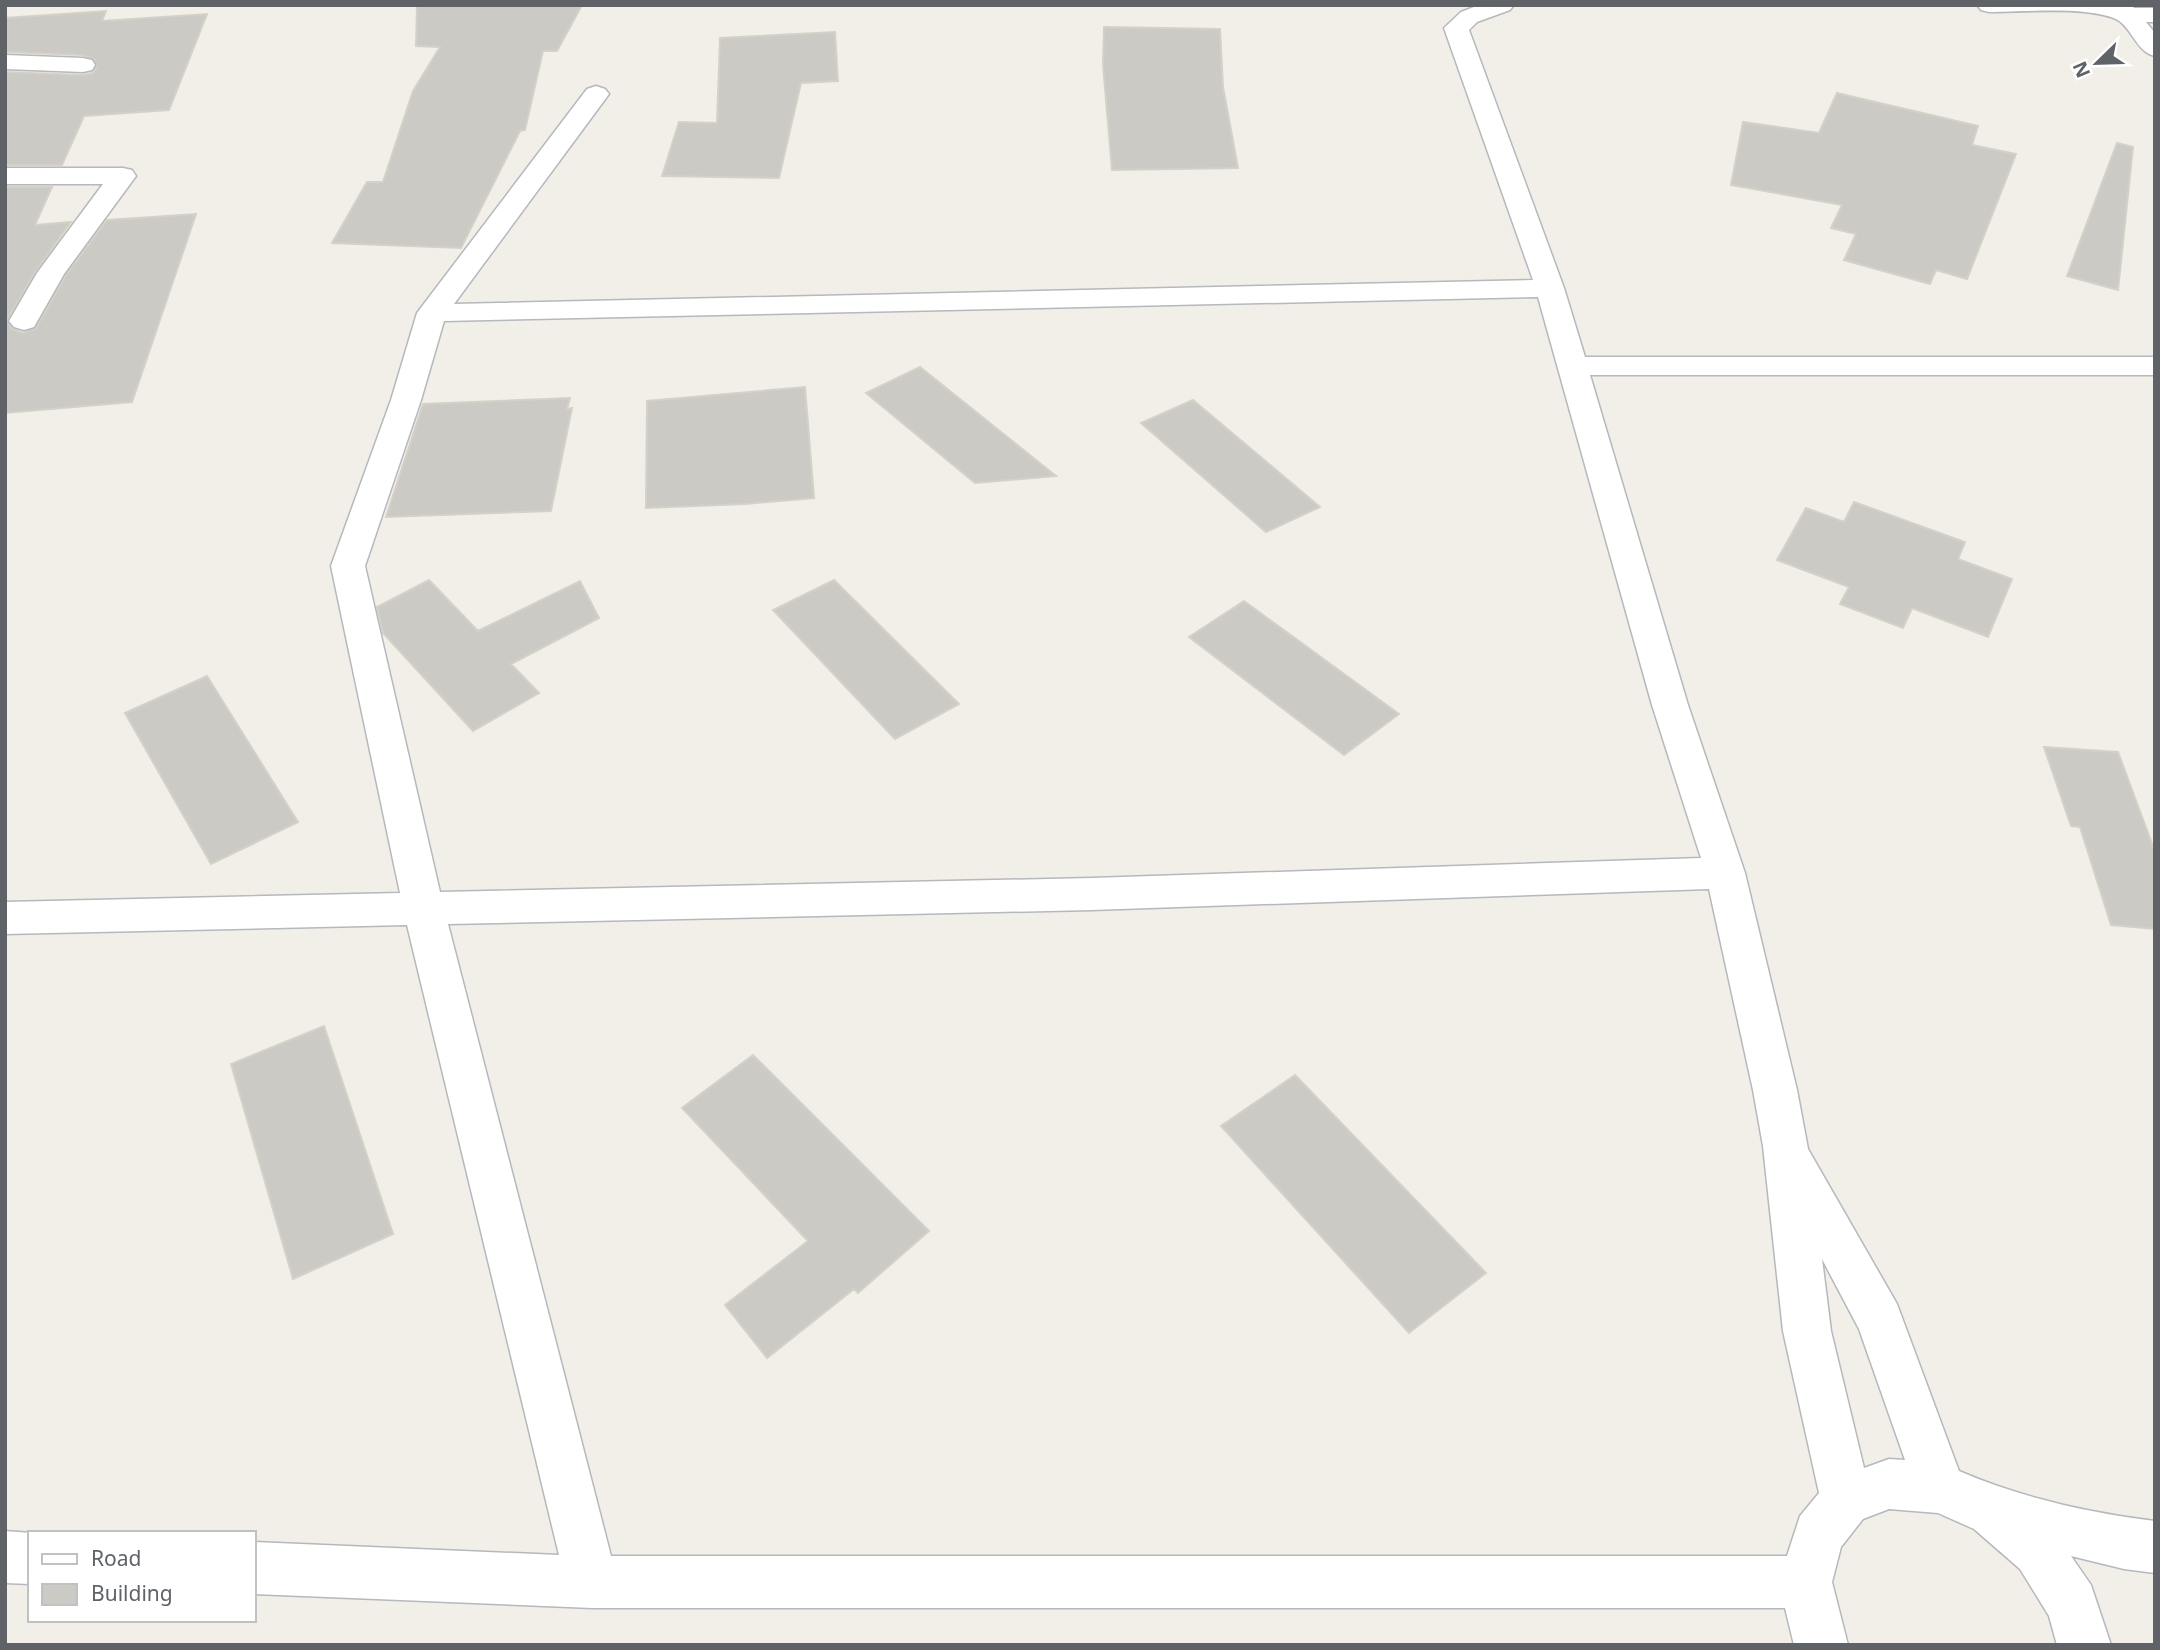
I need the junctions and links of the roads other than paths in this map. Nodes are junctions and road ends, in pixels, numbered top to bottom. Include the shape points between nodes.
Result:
1 (1502, 5) edge
2 (1989, 5) edge
3 (2122, 10) edge
4 (2155, 15) edge
5 (2155, 49) edge
6 (5, 62) edge
7 (83, 65) dead end
8 (596, 94) dead end
9 (5, 176) edge
10 (1550, 288) junction
11 (432, 313) junction
12 (24, 321) dead end
13 (1573, 366) junction
14 (2155, 366) edge
15 (1725, 873) junction
16 (424, 911) junction
17 (5, 918) edge
18 (1785, 1146) junction
19 (1940, 1488) junction
20 (1846, 1500) junction
21 (1992, 1511) junction
22 (2155, 1548) edge
23 (5, 1557) edge
24 (28, 1558) edge
25 (256, 1568) edge
26 (592, 1582) junction
27 (1806, 1582) junction
28 (1821, 1645) edge
29 (2084, 1645) edge

1 - 10 street via 1469,17 1456,29
2 - 3 street
3 - 4 street
3 - 5 street
6 - 7 street
8 - 11 street
9 - 12 street via 123,176 51,273
10 - 11 street
10 - 13 street
11 - 16 street via 348,566
13 - 14 street
13 - 15 street via 1670,705
15 - 16 street
15 - 18 street
16 - 17 street
16 - 26 street
18 - 19 street via 1880,1320
18 - 20 street via 1807,1331
19 - 20 street via 1889,1484
19 - 21 street
20 - 27 street via 1818,1534
21 - 22 street
21 - 29 street via 2038,1551 2072,1604
23 - 24 street
25 - 26 street
26 - 27 street
27 - 28 street

